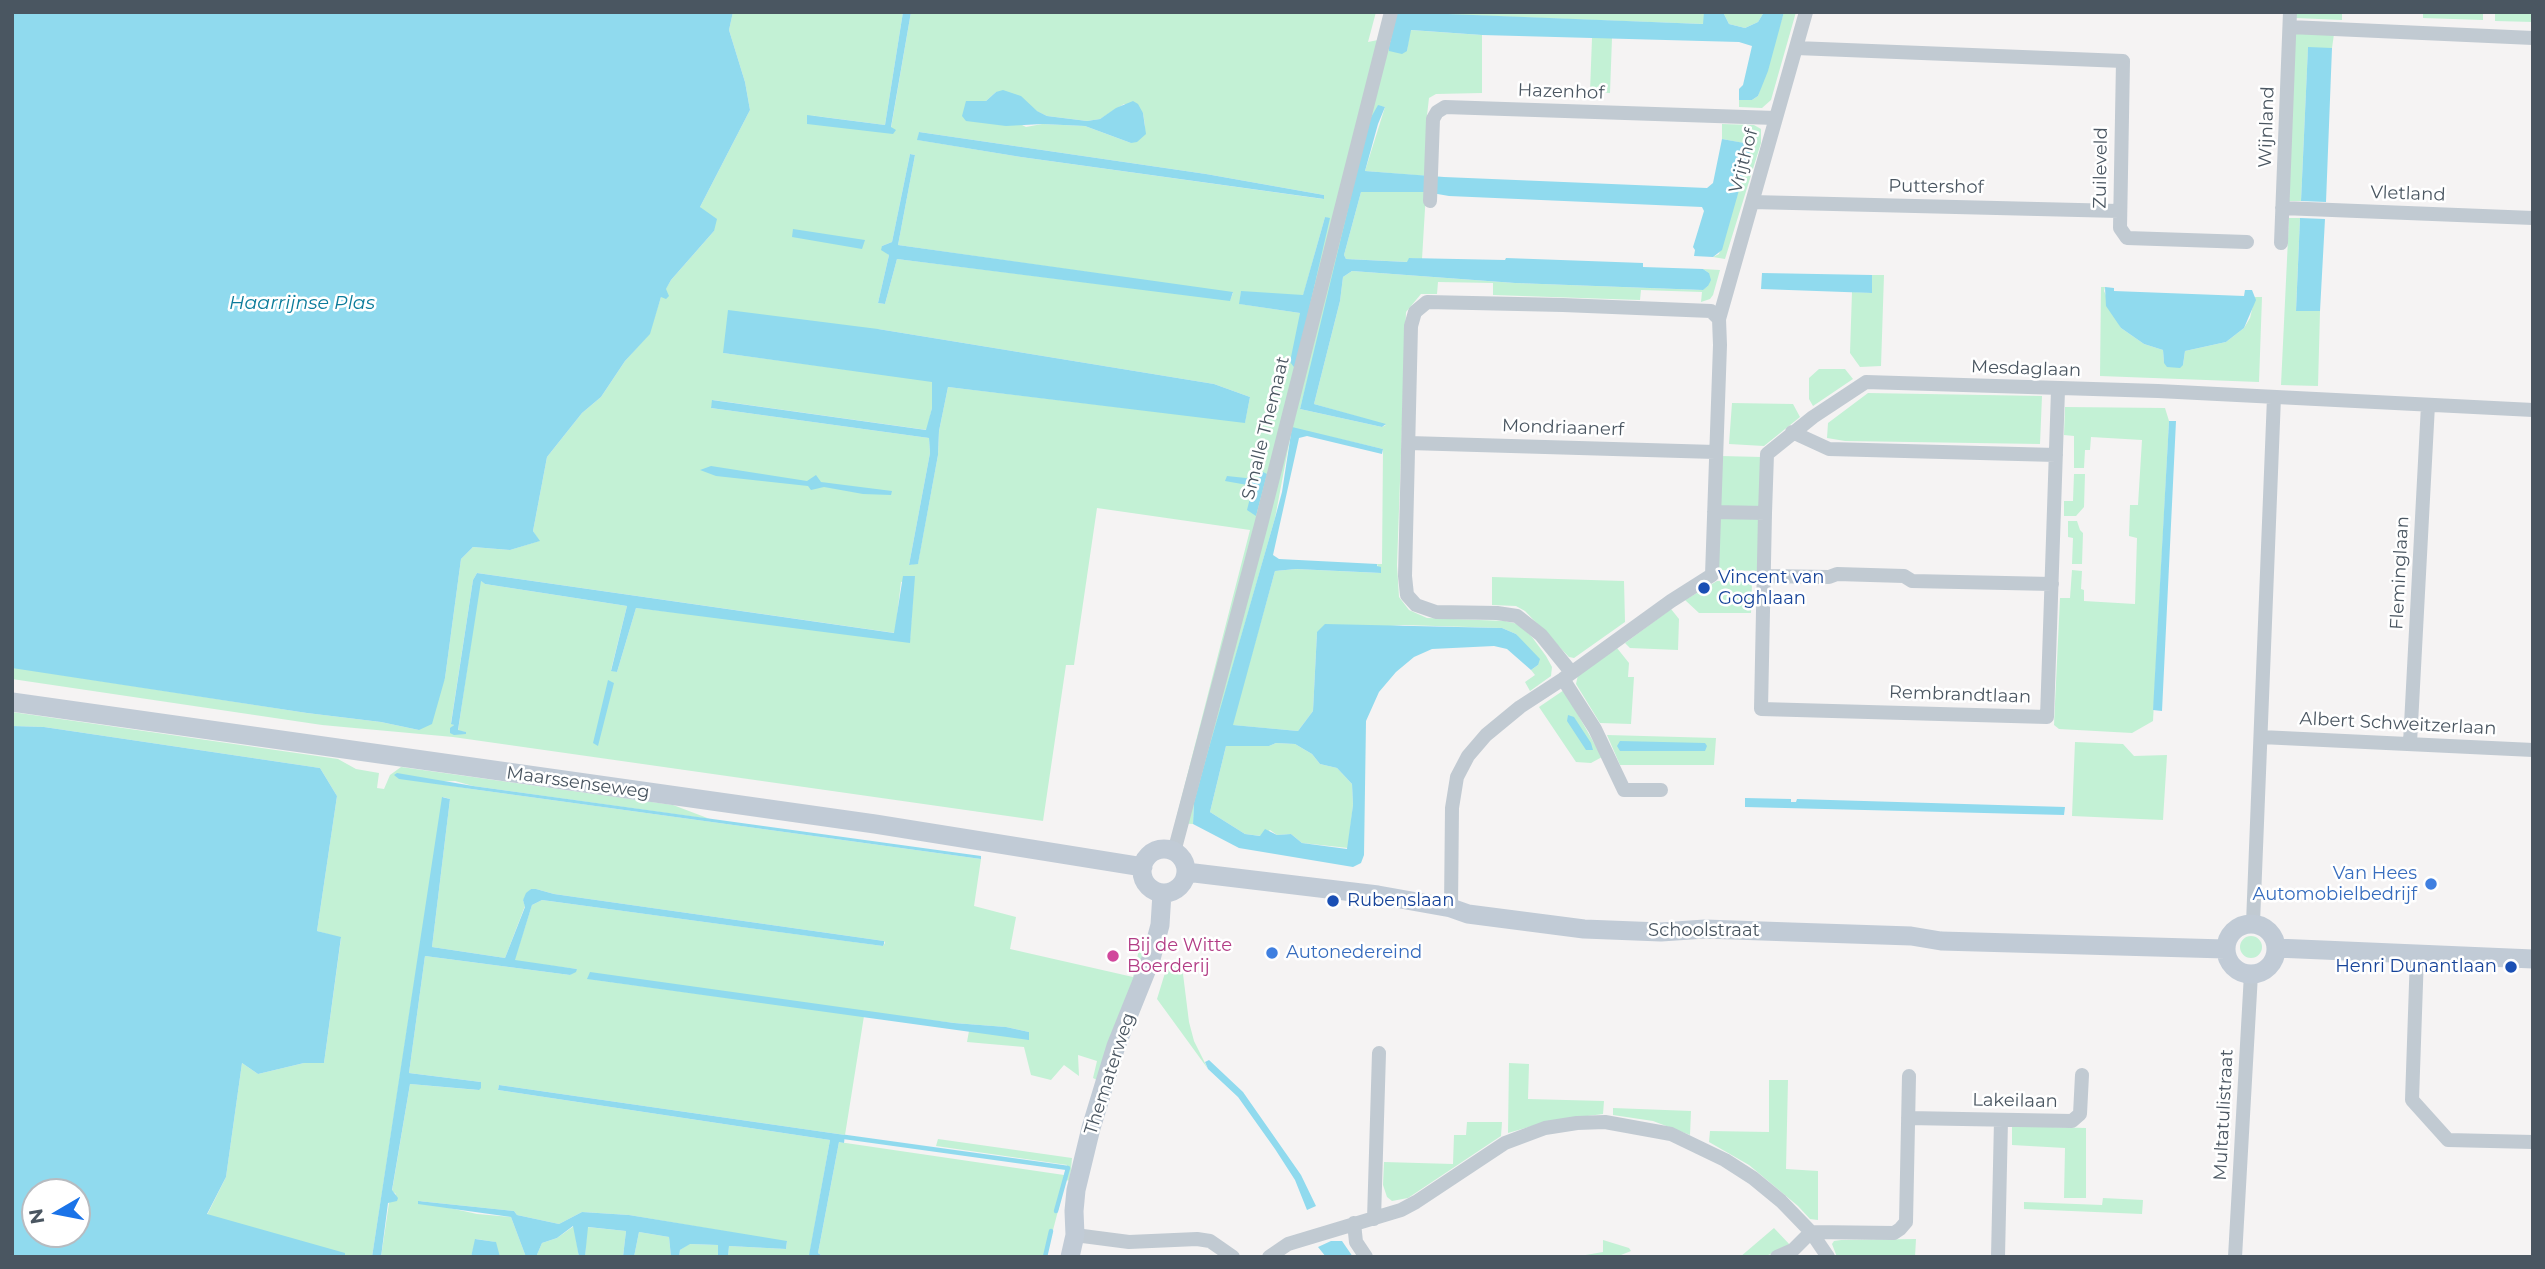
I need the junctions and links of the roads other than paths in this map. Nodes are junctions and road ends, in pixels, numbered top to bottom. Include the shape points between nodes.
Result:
1 (1391, 12) edge
2 (1806, 12) edge
3 (2290, 20) edge
4 (2533, 38) edge
5 (1796, 48) junction
6 (1775, 118) junction
7 (1430, 201) dead end
8 (1752, 202) junction
9 (2283, 208) junction
10 (2119, 211) junction
11 (2533, 218) edge
12 (2247, 242) dead end
13 (2281, 243) dead end
14 (1718, 319) junction
15 (2058, 390) junction
16 (2274, 397) junction
17 (2428, 405) junction
18 (2533, 410) edge
19 (1792, 432) junction
20 (1409, 443) junction
21 (1715, 452) junction
22 (2056, 455) junction
23 (1714, 512) junction
24 (1765, 513) junction
25 (1763, 576) junction
26 (2052, 584) junction
27 (1567, 676) junction
28 (12, 702) edge
29 (2261, 737) junction
30 (2410, 743) junction
31 (2533, 750) edge
32 (1661, 790) dead end
33 (1174, 852) junction
34 (1143, 867) junction
35 (1186, 872) junction
36 (1162, 893) junction
37 (1451, 908) junction
38 (2252, 923) junction
39 (2276, 948) junction
40 (2225, 949) junction
41 (2417, 955) junction
42 (2533, 959) edge
43 (2251, 974) junction
44 (1379, 1053) dead end
45 (2082, 1075) dead end
46 (1909, 1076) dead end
47 (1909, 1118) junction
48 (2001, 1120) junction
49 (2532, 1142) edge
50 (1374, 1219) junction
51 (1354, 1223) junction
52 (1811, 1233) junction
53 (1075, 1235) junction
54 (1288, 1244) junction
55 (1070, 1257) edge
56 (1233, 1257) edge
57 (1269, 1257) edge
58 (1299, 1257) edge
59 (1366, 1257) edge
60 (1777, 1257) edge
61 (1828, 1257) edge
62 (1998, 1257) edge
63 (2235, 1257) edge

1 - 33 street, Smalle Themaat
2 - 5 street, Vrijthof
3 - 4 street
3 - 9 street, Wijnland
5 - 6 street, Vrijthof
5 - 10 street, Zuileveld via 2123,61
6 - 7 street, Hazenhof via 1446,107 1433,119
6 - 8 street, Vrijthof
8 - 10 street, Puttershof
8 - 14 street, Vrijthof
9 - 11 street, Vletland
9 - 13 street, Wijnland
10 - 12 street, Zuileveld via 2120,228 2127,238
14 - 20 street via 1711,311 1427,302 1415,312 1411,326
14 - 21 street
15 - 16 street, Mesdaglaan
15 - 19 street, Mesdaglaan via 1866,382
15 - 22 street, Rembrandtlaan
16 - 17 street, Mesdaglaan
16 - 29 street
17 - 18 street, Mesdaglaan
17 - 30 street, Fleminglaan
19 - 22 street via 1829,449
19 - 24 street, Mesdaglaan via 1767,454
20 - 21 street, Mondriaanerf
20 - 27 street via 1405,588 1411,601 1436,612 1497,612 1517,617 1541,635
21 - 23 street
22 - 26 street, Rembrandtlaan
23 - 24 street
23 - 27 street via 1712,575
24 - 25 street
25 - 26 street via 1837,574 1904,576 1912,581
25 - 26 street, Rembrandtlaan via 1761,709 2047,717
27 - 32 street via 1624,790
27 - 37 street via 1520,707 1468,755 1457,777 1452,808
28 - 34 street, Maarssenseweg via 875,824
29 - 30 street, Albert Schweitzerlaan
29 - 38 street
30 - 31 street, Albert Schweitzerlaan
33 - 34 street via 1155,852
33 - 35 street
34 - 36 street via 1149,887
35 - 36 street via 1176,890
35 - 37 street, Schoolstraat
36 - 53 street, Thematerweg via 1152,959 1116,1046 1091,1128 1076,1190
37 - 40 street, Schoolstraat via 1584,929 1705,929
38 - 39 street via 2269,931
38 - 40 street via 2237,927
39 - 41 street
39 - 43 street via 2266,969
40 - 43 street via 2230,964
41 - 42 street
41 - 49 street via 2412,1100 2448,1140
43 - 63 street, Multatulistraat
44 - 50 street
45 - 48 street, Lakeilaan via 2080,1114 2072,1121
46 - 47 street
47 - 48 street, Lakeilaan
47 - 52 street via 1906,1222 1900,1230
48 - 62 street
50 - 51 street
50 - 52 street via 1416,1202 1504,1143 1545,1128 1605,1122 1671,1134 1707,1150 1753,1178
51 - 54 street
51 - 59 street via 1356,1241
52 - 60 street via 1793,1250
52 - 61 street
53 - 55 street, Thematerweg
53 - 56 street via 1129,1242 1198,1239 1210,1241
54 - 57 street
54 - 58 street

